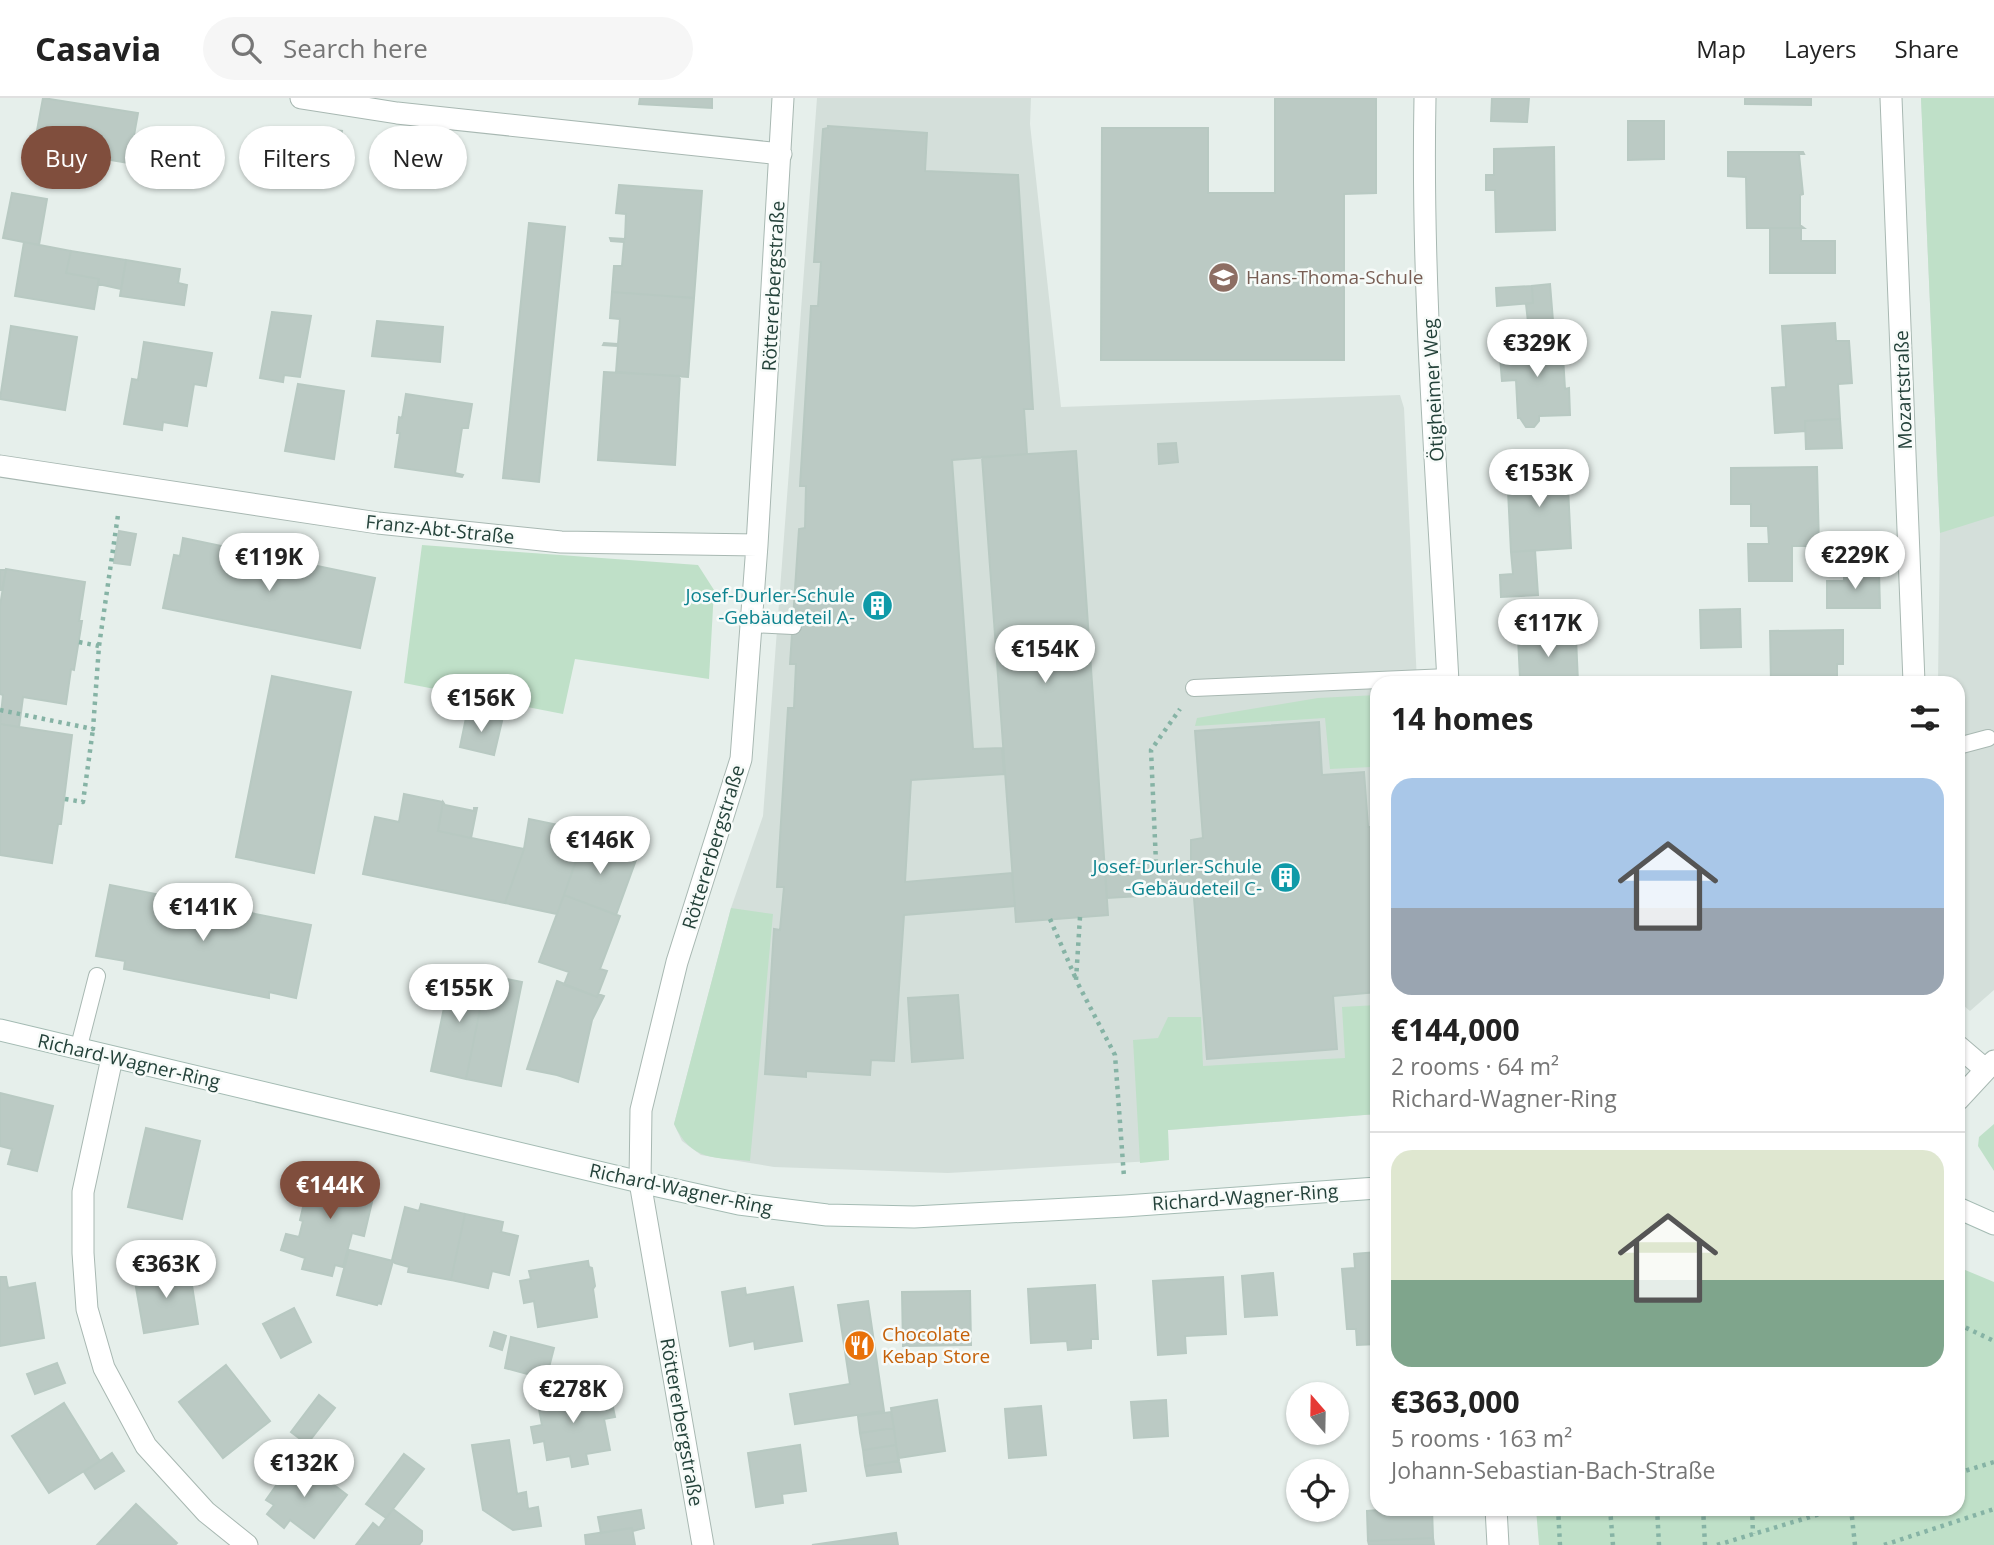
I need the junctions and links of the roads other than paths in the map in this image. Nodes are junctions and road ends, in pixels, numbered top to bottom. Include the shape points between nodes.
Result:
1 (301, 98) edge
2 (783, 98) edge
3 (1425, 98) edge
4 (1891, 98) edge
5 (781, 154) junction
6 (0, 466) edge
7 (757, 545) junction
8 (750, 624) junction
9 (793, 626) dead end
10 (1448, 676) edge
11 (1914, 676) edge
12 (1370, 682) edge
13 (1194, 688) road end
14 (1988, 738) dead end
15 (1965, 744) edge
16 (97, 976) dead end
17 (0, 1030) edge
18 (78, 1050) junction
19 (1965, 1050) edge
20 (112, 1058) junction
21 (1989, 1065) edge
22 (1965, 1092) edge
23 (640, 1182) junction
24 (1370, 1188) edge
25 (1965, 1211) edge
26 (1994, 1224) edge
27 (1497, 1516) edge
28 (247, 1545) edge
29 (703, 1545) edge
30 (1499, 1545) edge

1 - 5 street via 397,113
2 - 5 street, Röttererbergstraße
3 - 10 street, Ötigheimer Weg via 1428,300
4 - 11 street, Mozartstraße
5 - 7 street, Röttererbergstraße
6 - 7 street, Franz-Abt-Straße via 378,523 561,542
7 - 8 street, Röttererbergstraße
8 - 9 lane
8 - 23 street, Röttererbergstraße via 741,759 677,962 641,1110
12 - 13 lane
14 - 15 lane
16 - 18 lane
17 - 18 street, Richard-Wagner-Ring
18 - 20 street, Richard-Wagner-Ring
19 - 21 street
20 - 23 street, Richard-Wagner-Ring
20 - 28 street via 83,1192 88,1309 100,1356 146,1446 206,1512
21 - 22 street
23 - 24 street, Richard-Wagner-Ring via 739,1204 827,1215 914,1217
23 - 29 street, Röttererbergstraße
25 - 26 street
27 - 30 street

